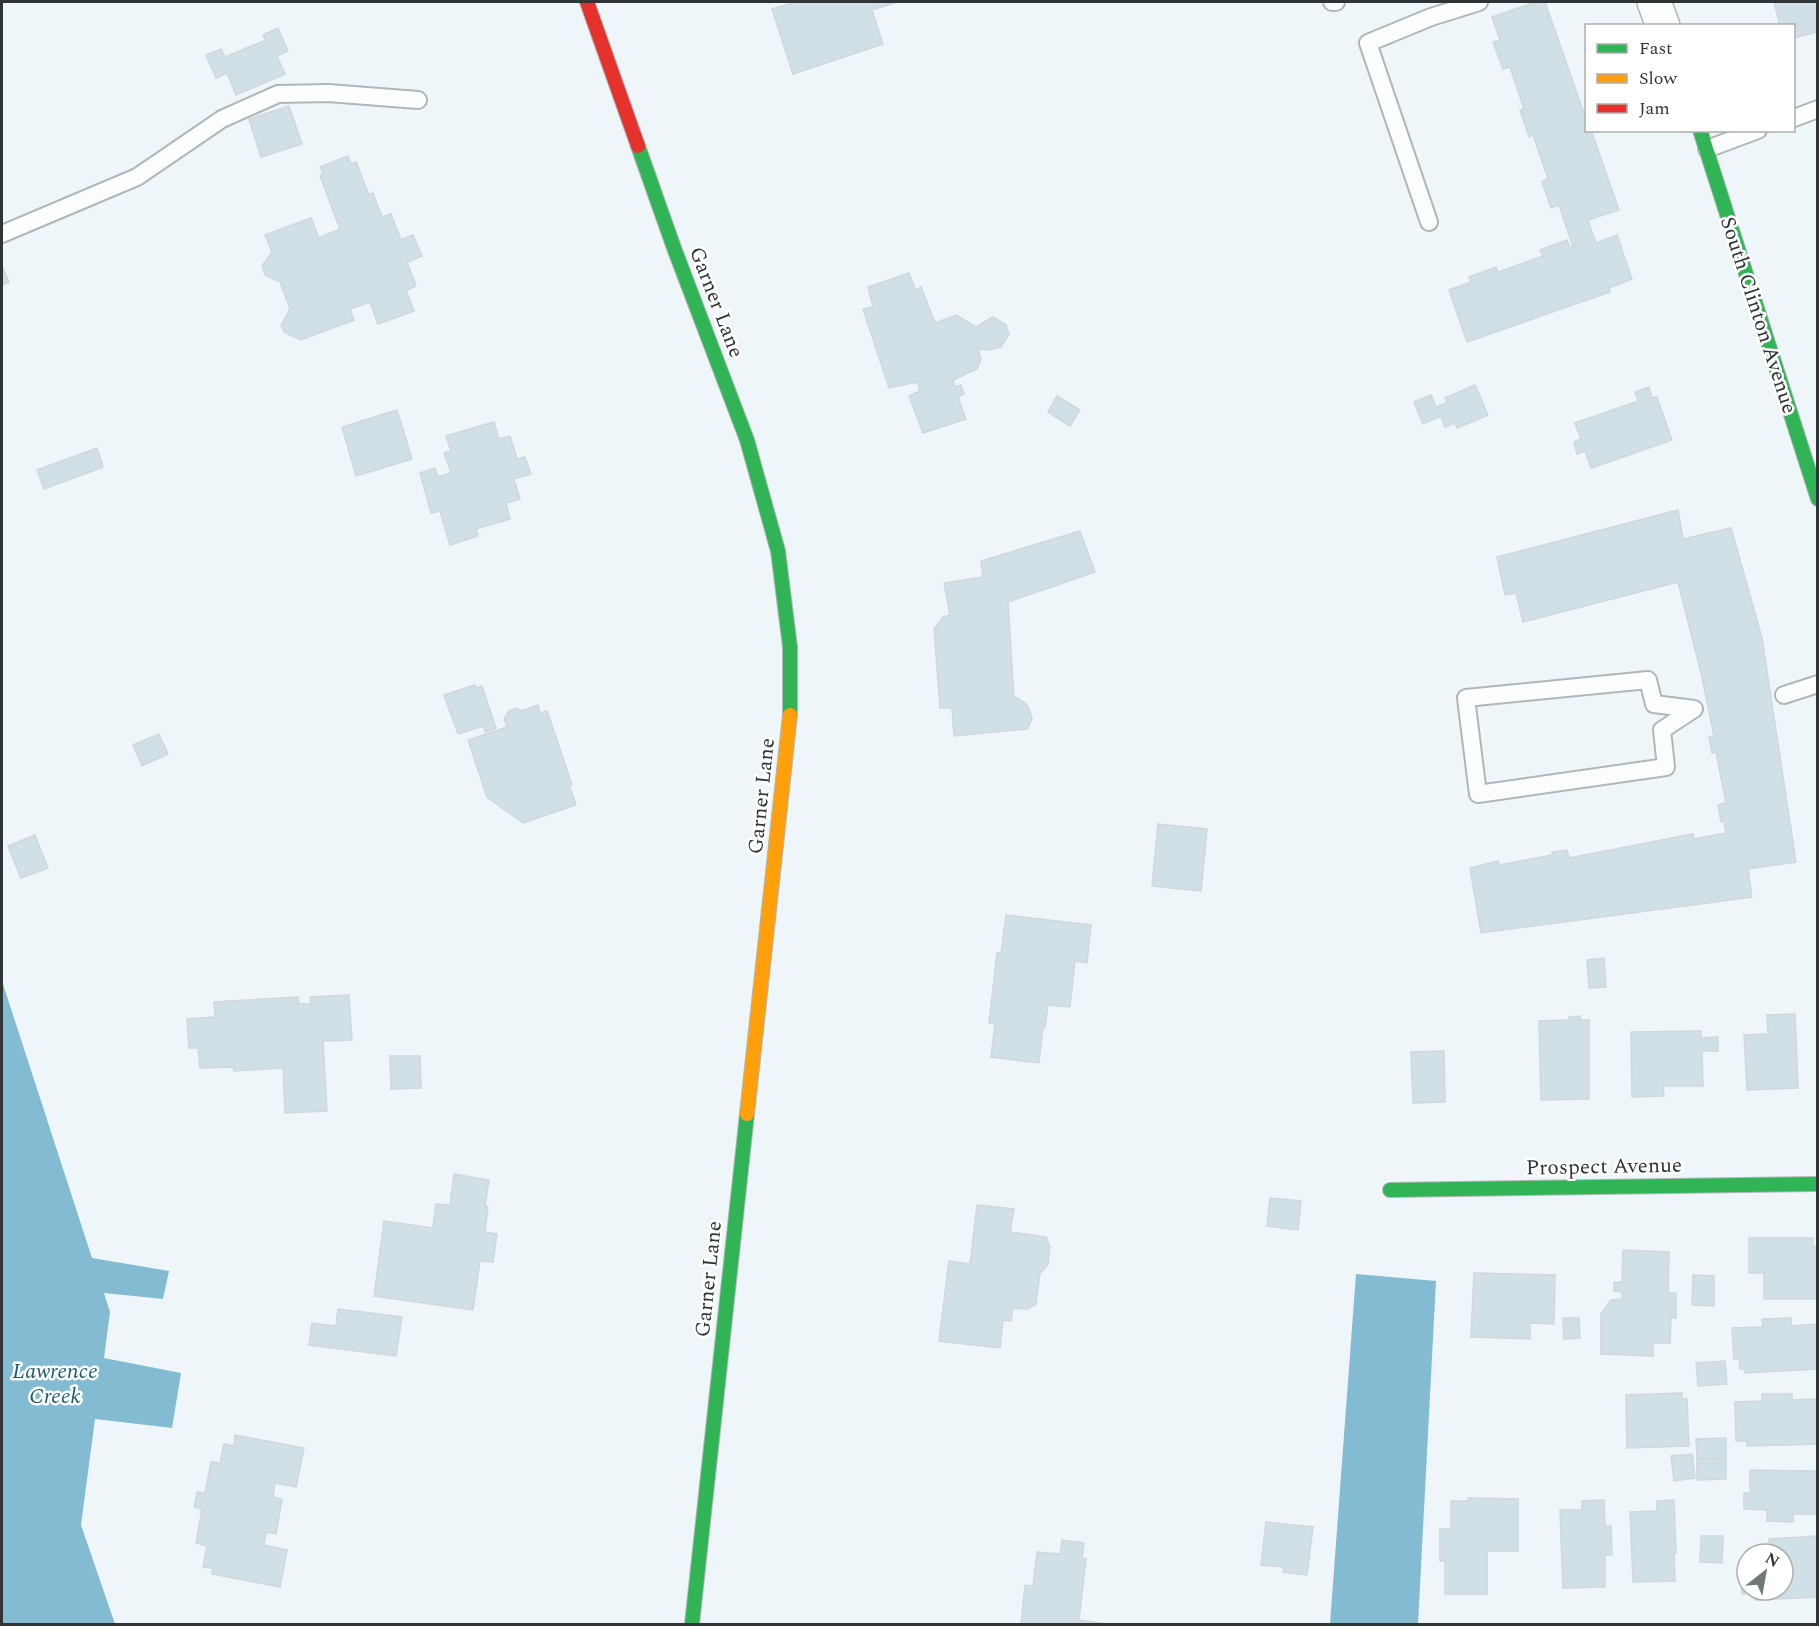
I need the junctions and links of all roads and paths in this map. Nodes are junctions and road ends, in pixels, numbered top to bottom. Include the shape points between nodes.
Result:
1 (587, 2) edge
2 (1479, 2) edge
3 (1654, 2) edge
4 (1662, 24) edge
5 (418, 100) dead end
6 (1818, 109) edge
7 (1795, 118) edge
8 (1701, 132) edge
9 (1753, 132) edge
10 (1707, 149) junction
11 (1429, 222) dead end
12 (2, 234) edge
13 (1813, 467) edge
14 (1818, 499) edge
15 (1818, 684) edge
16 (1784, 695) dead end
17 (1694, 709) joint
18 (1818, 1184) edge
19 (1390, 1190) dead end
20 (692, 1624) edge

1 - 20 street, Garner Lane via 747,440 778,551 790,647 790,719
2 - 11 lane via 1368,43
3 - 4 street
5 - 12 lane via 328,93 278,94 222,119 137,177
6 - 7 lane
8 - 10 street, South Clinton Avenue
9 - 10 lane
10 - 13 street, South Clinton Avenue
13 - 14 street, South Clinton Avenue
15 - 16 lane
17 - 17 lane via 1654,704 1648,680 1466,698 1478,794 1666,767 1662,730
18 - 19 street, Prospect Avenue

